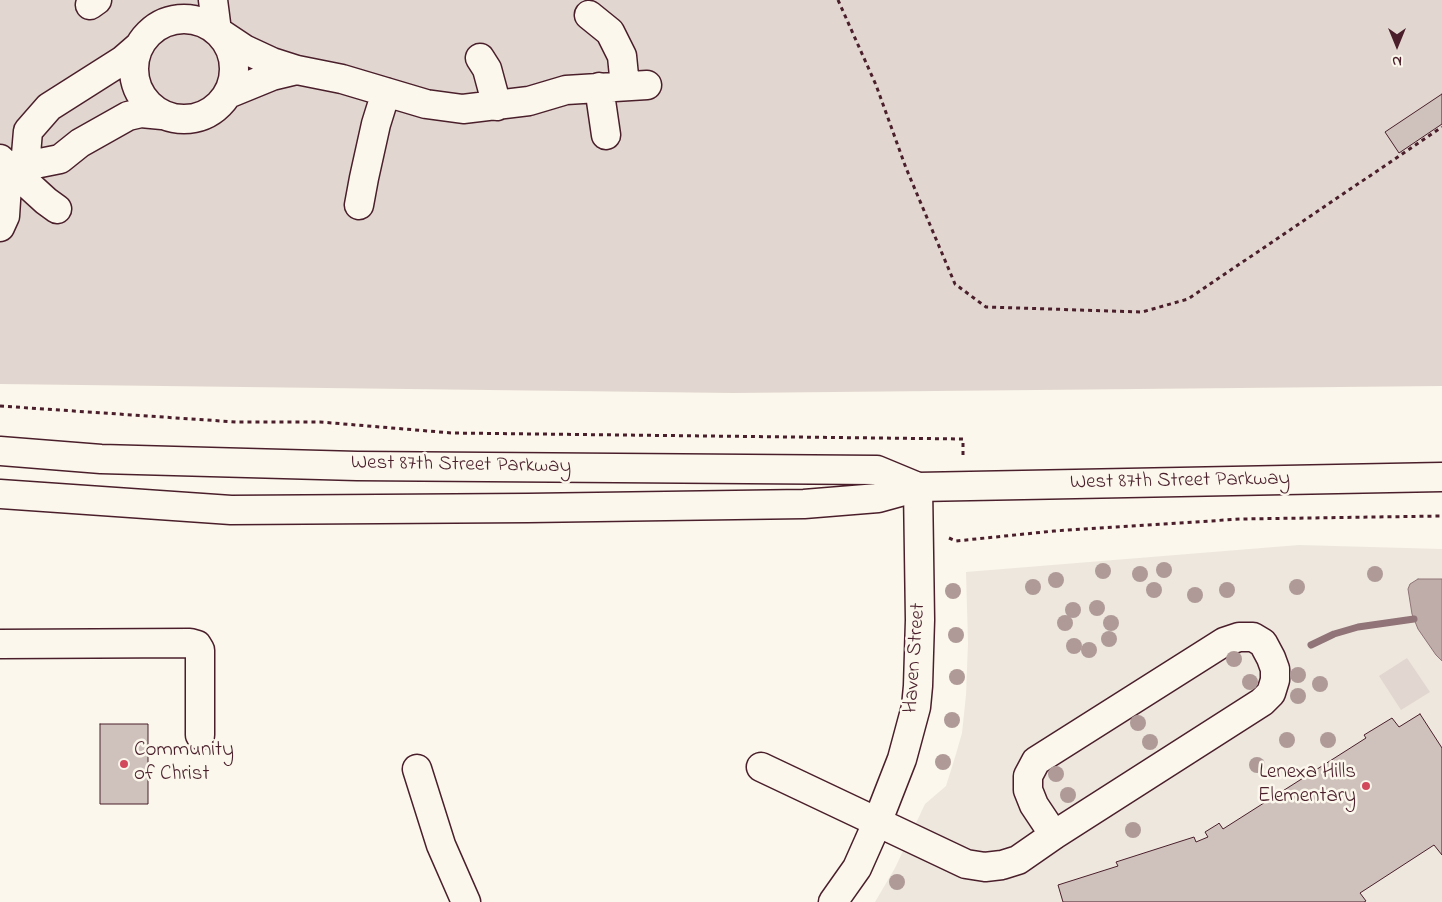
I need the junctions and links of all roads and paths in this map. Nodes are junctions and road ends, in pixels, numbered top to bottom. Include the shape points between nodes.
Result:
1 (163, 0) edge
2 (213, 0) edge
3 (838, 0) edge
4 (589, 15) dead end
5 (217, 31) junction
6 (146, 37) junction
7 (480, 58) dead end
8 (297, 70) junction
9 (624, 86) junction
10 (386, 92) junction
11 (228, 94) junction
12 (497, 106) junction
13 (162, 115) junction
14 (1442, 127) edge
15 (606, 135) dead end
16 (10, 174) edge
17 (359, 205) dead end
18 (57, 209) dead end
19 (0, 227) edge
20 (0, 406) edge
21 (0, 451) edge
22 (963, 455) dead end
23 (1442, 476) edge
24 (918, 487) junction
25 (0, 494) edge
26 (1442, 516) edge
27 (950, 538) dead end
28 (0, 644) edge
29 (200, 735) dead end
30 (761, 767) dead end
31 (417, 770) dead end
32 (877, 823) junction
33 (1054, 835) junction
34 (466, 902) edge
35 (833, 902) edge

1 - 6 main road via 162,9
2 - 5 main road
3 - 14 path via 876,85 906,168 955,284 986,307 1142,312 1188,299
4 - 9 main road via 610,32 622,56
5 - 6 main road via 203,22 186,18 169,21
5 - 8 main road via 244,49
5 - 11 main road via 228,44 234,60 234,78
6 - 13 main road via 134,58 133,76 138,92
6 - 16 main road via 123,60 48,107 28,131
7 - 12 main road via 488,69
8 - 10 main road
8 - 11 main road via 272,76
9 - 12 main road via 566,90
9 - 15 main road
10 - 12 main road via 426,104 463,109
10 - 17 main road
11 - 13 main road via 206,115 176,120
13 - 16 main road via 141,113 128,116 80,143 60,159
16 - 18 main road
16 - 19 main road via 5,216
20 - 22 path via 236,422 320,422 452,433 963,439
21 - 24 main road, West 87th Street Parkway via 101,459 357,466 877,470
23 - 24 main road, West 87th Street Parkway
24 - 25 main road, West 87th Street Parkway via 878,498 804,504 528,508 232,510
24 - 32 main road, Haven Street via 918,686 902,759
26 - 27 path via 1241,519 1054,530 956,541
28 - 29 main road via 196,645 200,650
30 - 32 main road
31 - 34 main road via 441,845
32 - 33 main road via 966,864 985,867 1018,860
32 - 35 main road, Haven Street via 856,868
33 - 33 main road via 1262,702 1271,693 1275,680 1275,668 1263,644 1253,637 1224,642 1036,761 1028,776 1028,790

